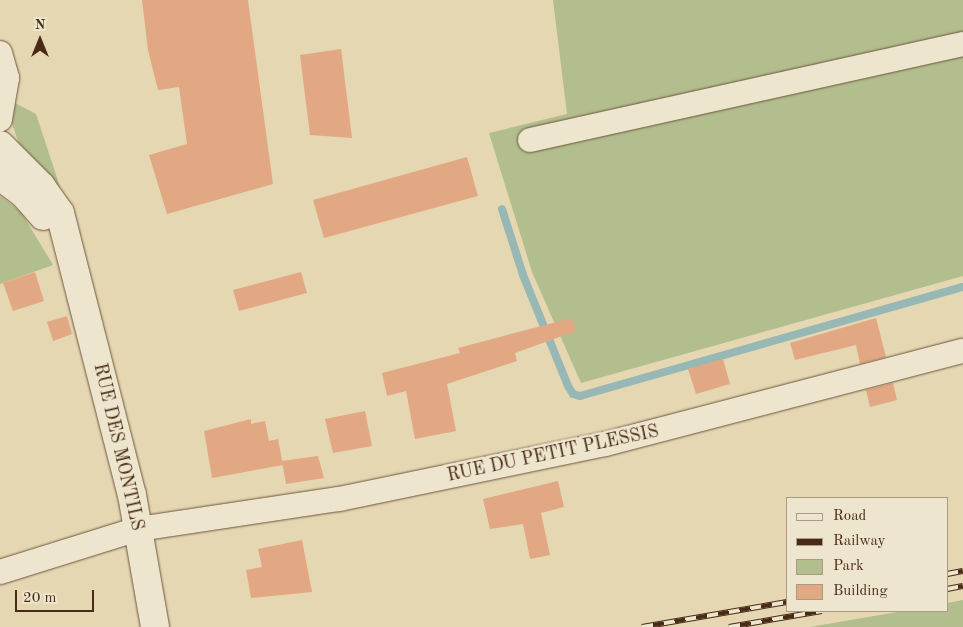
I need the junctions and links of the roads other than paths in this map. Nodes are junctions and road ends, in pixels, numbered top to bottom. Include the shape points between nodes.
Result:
1 (963, 44) edge
2 (0, 53) edge
3 (0, 119) edge
4 (530, 140) dead end
5 (0, 145) edge
6 (0, 176) edge
7 (74, 268) junction
8 (963, 351) edge
9 (138, 529) junction
10 (0, 572) edge
11 (155, 627) edge

1 - 4 street
2 - 3 street via 6,68 7,87
5 - 7 street, RUE DES MONTILS via 31,175 60,213
6 - 7 street, RUE DES MONTILS via 24,194 40,212
7 - 9 street, RUE DES MONTILS
8 - 9 street, RUE DU PETIT PLESSIS via 605,444 339,500
9 - 10 street, RUE DU PETIT PLESSIS
9 - 11 street, RUE DES MONTILS

